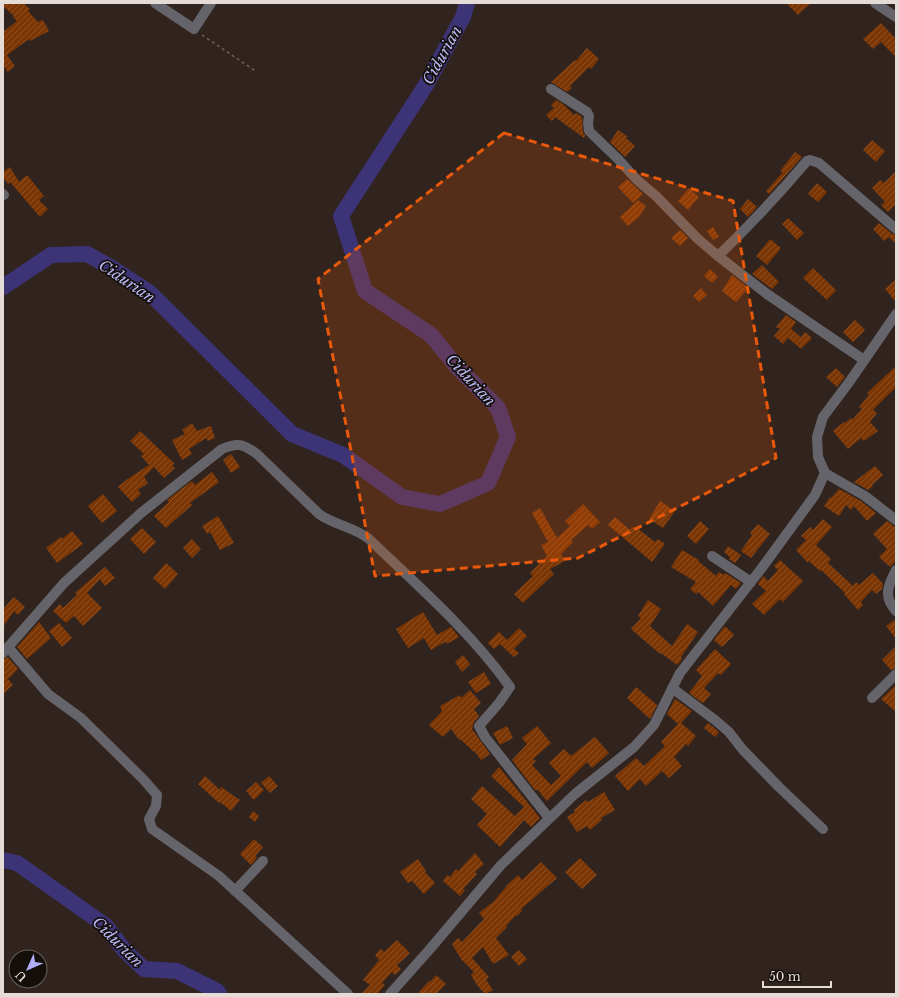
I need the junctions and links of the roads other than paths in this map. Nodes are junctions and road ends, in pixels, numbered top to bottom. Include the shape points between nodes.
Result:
1 (155, 3) edge
2 (211, 3) edge
3 (875, 3) edge
4 (896, 18) edge
5 (551, 89) dead end
6 (896, 229) edge
7 (718, 256) junction
8 (896, 314) edge
9 (864, 360) junction
10 (825, 473) junction
11 (896, 520) edge
12 (712, 556) dead end
13 (896, 570) edge
14 (751, 582) junction
15 (896, 611) edge
16 (5, 650) edge
17 (896, 674) edge
18 (672, 688) junction
19 (872, 698) dead end
20 (549, 818) junction
21 (823, 829) dead end
22 (263, 861) dead end
23 (235, 890) junction
24 (348, 994) edge
25 (390, 994) edge

1 - 2 street via 194,29
3 - 4 street
5 - 7 street via 587,112 589,132
6 - 7 street via 819,163 810,160 750,226
7 - 9 street via 767,294
8 - 9 street
9 - 10 street via 823,417 817,437 818,457
10 - 11 street via 865,496
10 - 14 street via 815,495
12 - 14 street
13 - 15 street via 887,592 888,600
14 - 18 street via 680,673
16 - 20 street via 64,583 141,513 222,449 235,444 247,447 319,514 360,532 369,539 440,605 492,663 510,687 478,726
16 - 23 street via 48,694 81,718 157,795 156,806 149,819 152,829
17 - 19 street
18 - 20 street via 654,725 634,747
18 - 21 street via 728,732 779,787
20 - 25 street via 501,865
22 - 23 street
23 - 24 street

